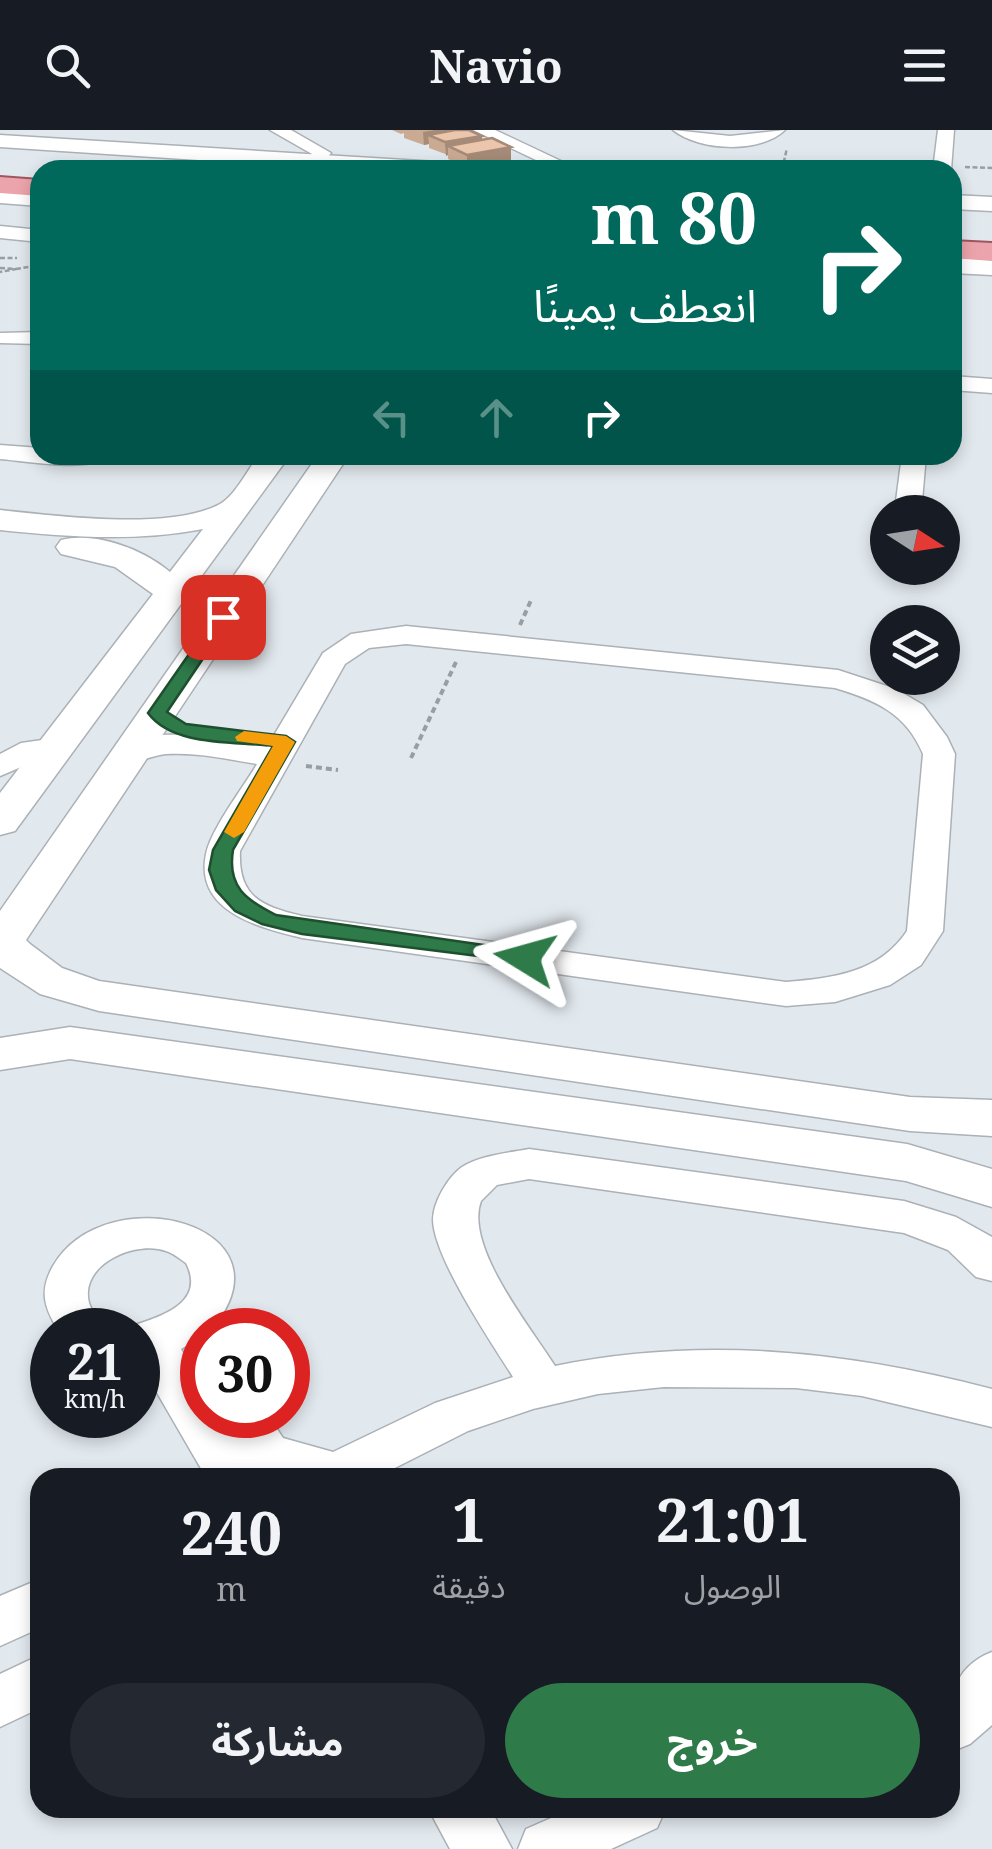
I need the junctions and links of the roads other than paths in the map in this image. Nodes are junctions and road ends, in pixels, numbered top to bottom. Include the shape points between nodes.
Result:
1 (278, 130) edge
2 (481, 130) edge
3 (681, 130) edge
4 (777, 130) edge
5 (946, 130) edge
6 (0, 144) edge
7 (250, 160) edge
8 (316, 160) edge
9 (548, 160) edge
10 (943, 160) edge
11 (0, 168) edge
12 (30, 170) edge
13 (0, 185) edge
14 (30, 187) edge
15 (0, 196) edge
16 (30, 198) edge
17 (962, 205) edge
18 (992, 207) edge
19 (962, 231) edge
20 (0, 232) edge
21 (992, 233) edge
22 (30, 235) edge
23 (2, 338) edge
24 (30, 338) edge
25 (962, 375) edge
26 (992, 377) edge
27 (962, 384) edge
28 (992, 386) edge
29 (0, 452) edge
30 (30, 455) edge
31 (268, 465) edge
32 (327, 465) edge
33 (913, 465) edge
34 (910, 495) edge
35 (234, 510) junction
36 (0, 520) edge
37 (0, 540) edge
38 (172, 593) junction
39 (157, 713) junction
40 (56, 747) junction
41 (281, 750) junction
42 (128, 754) junction
43 (0, 766) edge
44 (0, 822) edge
45 (1, 943) edge
46 (0, 1054) edge
47 (992, 1118) edge
48 (992, 1188) edge
49 (992, 1266) edge
50 (67, 1308) edge
51 (169, 1341) edge
52 (544, 1387) junction
53 (992, 1408) edge
54 (242, 1438) edge
55 (240, 1468) edge
56 (241, 1468) edge
57 (245, 1468) edge
58 (320, 1468) edge
59 (350, 1468) edge
60 (30, 1607) edge
61 (0, 1622) edge
62 (992, 1677) edge
63 (30, 1686) edge
64 (0, 1702) edge
65 (960, 1717) edge
66 (463, 1818) edge
67 (615, 1818) edge
68 (483, 1849) edge
69 (547, 1849) edge

1 - 8 street via 323,153
2 - 9 street
3 - 4 street via 742,140
5 - 10 street
6 - 7 street
11 - 12 main road
13 - 14 main road
15 - 16 street
17 - 18 street
19 - 21 main road
20 - 22 street
23 - 24 street
25 - 26 street
27 - 28 street
29 - 30 street
31 - 35 street
32 - 39 street
33 - 34 street
35 - 36 street via 139,530
35 - 38 street
37 - 38 street via 118,556 160,578
38 - 40 street
39 - 41 street via 182,730
39 - 42 street
40 - 43 street
40 - 44 street
41 - 41 street via 223,850 220,870 226,890 269,920 786,994 835,990 877,977 908,957 925,931 939,754 931,730 910,708 838,680 382,636 344,648 333,659
41 - 42 street via 170,745
42 - 45 street
45 - 47 street via 49,983 100,996 910,1114
46 - 48 street via 70,1043 907,1163
49 - 52 street via 982,1251 946,1228 904,1217 529,1164 499,1170 478,1178 459,1198 454,1223
50 - 51 street via 68,1277 80,1259 122,1235 171,1234 192,1242 214,1272 203,1310
51 - 55 street
52 - 53 street via 678,1366 770,1366 893,1382
52 - 59 street via 465,1412
54 - 56 street
57 - 58 street via 292,1457
60 - 61 street
62 - 65 street
63 - 64 street
66 - 68 street
67 - 69 street

